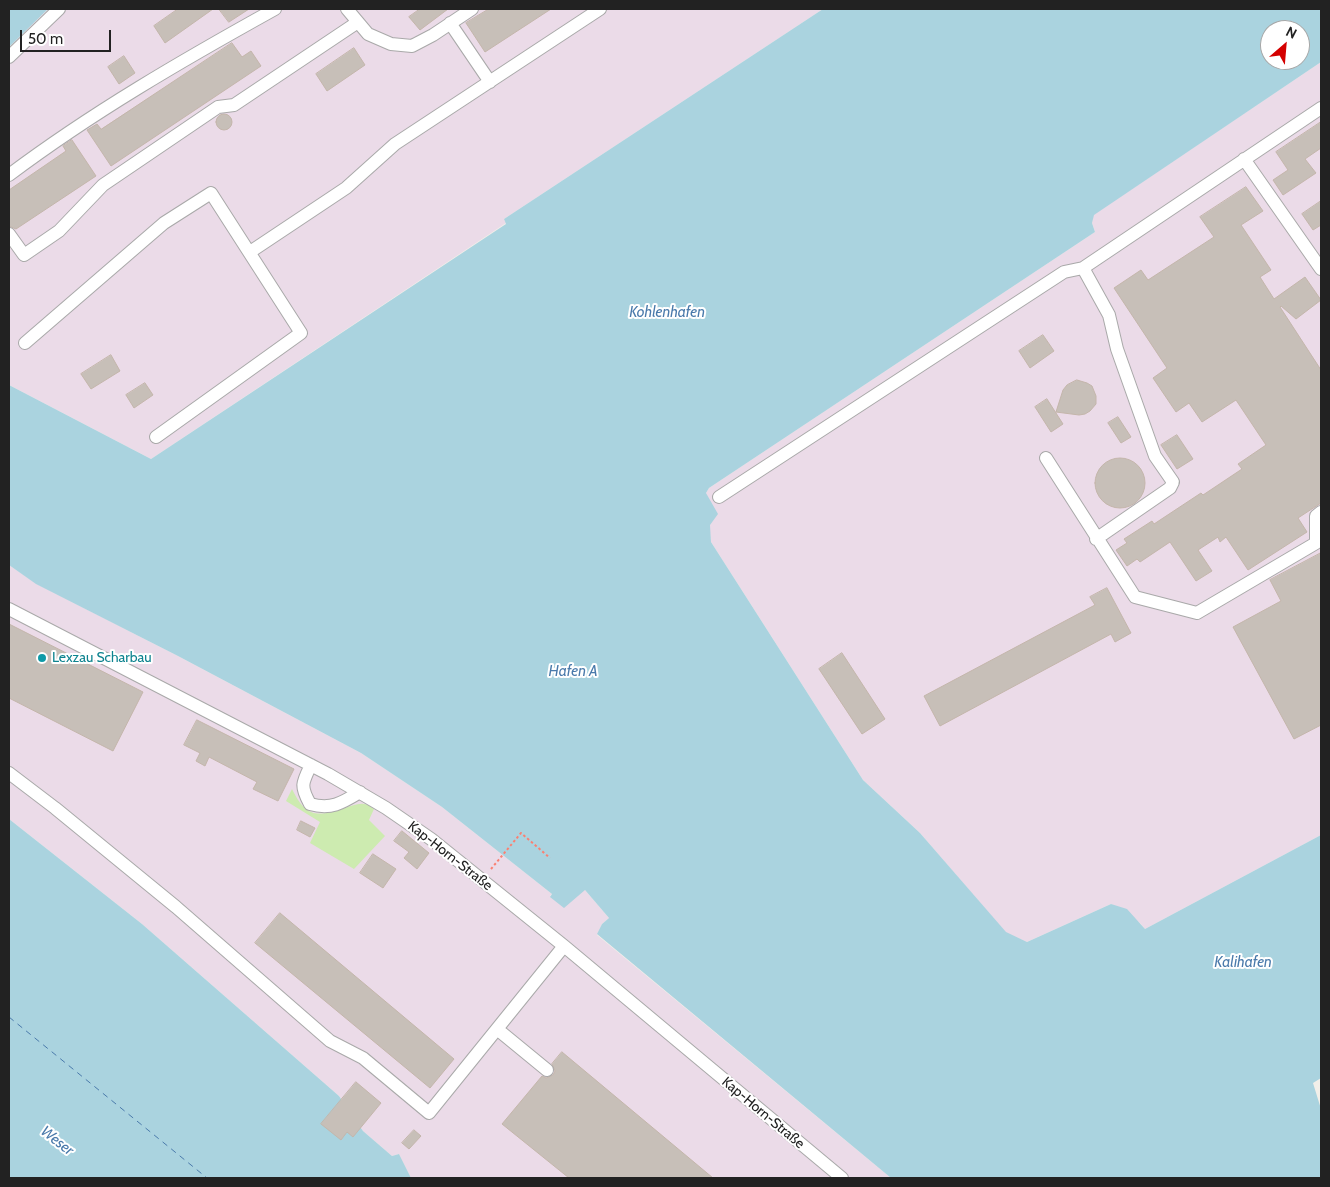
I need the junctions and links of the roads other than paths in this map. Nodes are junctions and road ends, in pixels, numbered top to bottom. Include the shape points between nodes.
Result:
1 (59, 9) edge
2 (275, 9) edge
3 (348, 9) edge
4 (472, 9) edge
5 (600, 9) edge
6 (358, 22) junction
7 (450, 23) junction
8 (9, 57) edge
9 (490, 82) junction
10 (1321, 108) edge
11 (1244, 159) junction
12 (9, 175) edge
13 (9, 234) edge
14 (250, 252) junction
15 (1084, 268) junction
16 (1321, 269) edge
17 (25, 343) dead end
18 (156, 436) dead end
19 (1046, 458) dead end
20 (718, 498) dead end
21 (1321, 512) edge
22 (1096, 539) junction
23 (9, 609) edge
24 (311, 765) junction
25 (9, 773) edge
26 (360, 792) junction
27 (564, 946) junction
28 (497, 1029) junction
29 (547, 1070) dead end
30 (842, 1178) edge

1 - 8 street
2 - 12 street via 101,110
3 - 6 street
4 - 7 street
5 - 9 street
6 - 7 street via 368,34 390,44 412,46
6 - 13 street via 234,105 218,107 104,184 59,231 24,255
7 - 9 street
9 - 14 street via 395,144 346,188
10 - 11 street
11 - 15 street
11 - 16 street
14 - 17 street via 211,193 164,223
14 - 18 street via 301,333
15 - 20 street via 1064,272
15 - 22 street via 1109,315 1117,349 1155,456 1173,482 1170,488
19 - 22 street
21 - 22 street via 1316,516 1316,543 1197,612 1135,597
23 - 24 street, Kap-Horn-Straße
24 - 26 street, Kap-Horn-Straße
24 - 26 street via 303,780 303,793 310,804 323,808
25 - 28 street via 176,907 330,1041 363,1058 429,1113
26 - 27 street, Kap-Horn-Straße via 431,839
27 - 28 street
27 - 30 street, Kap-Horn-Straße
28 - 29 street

